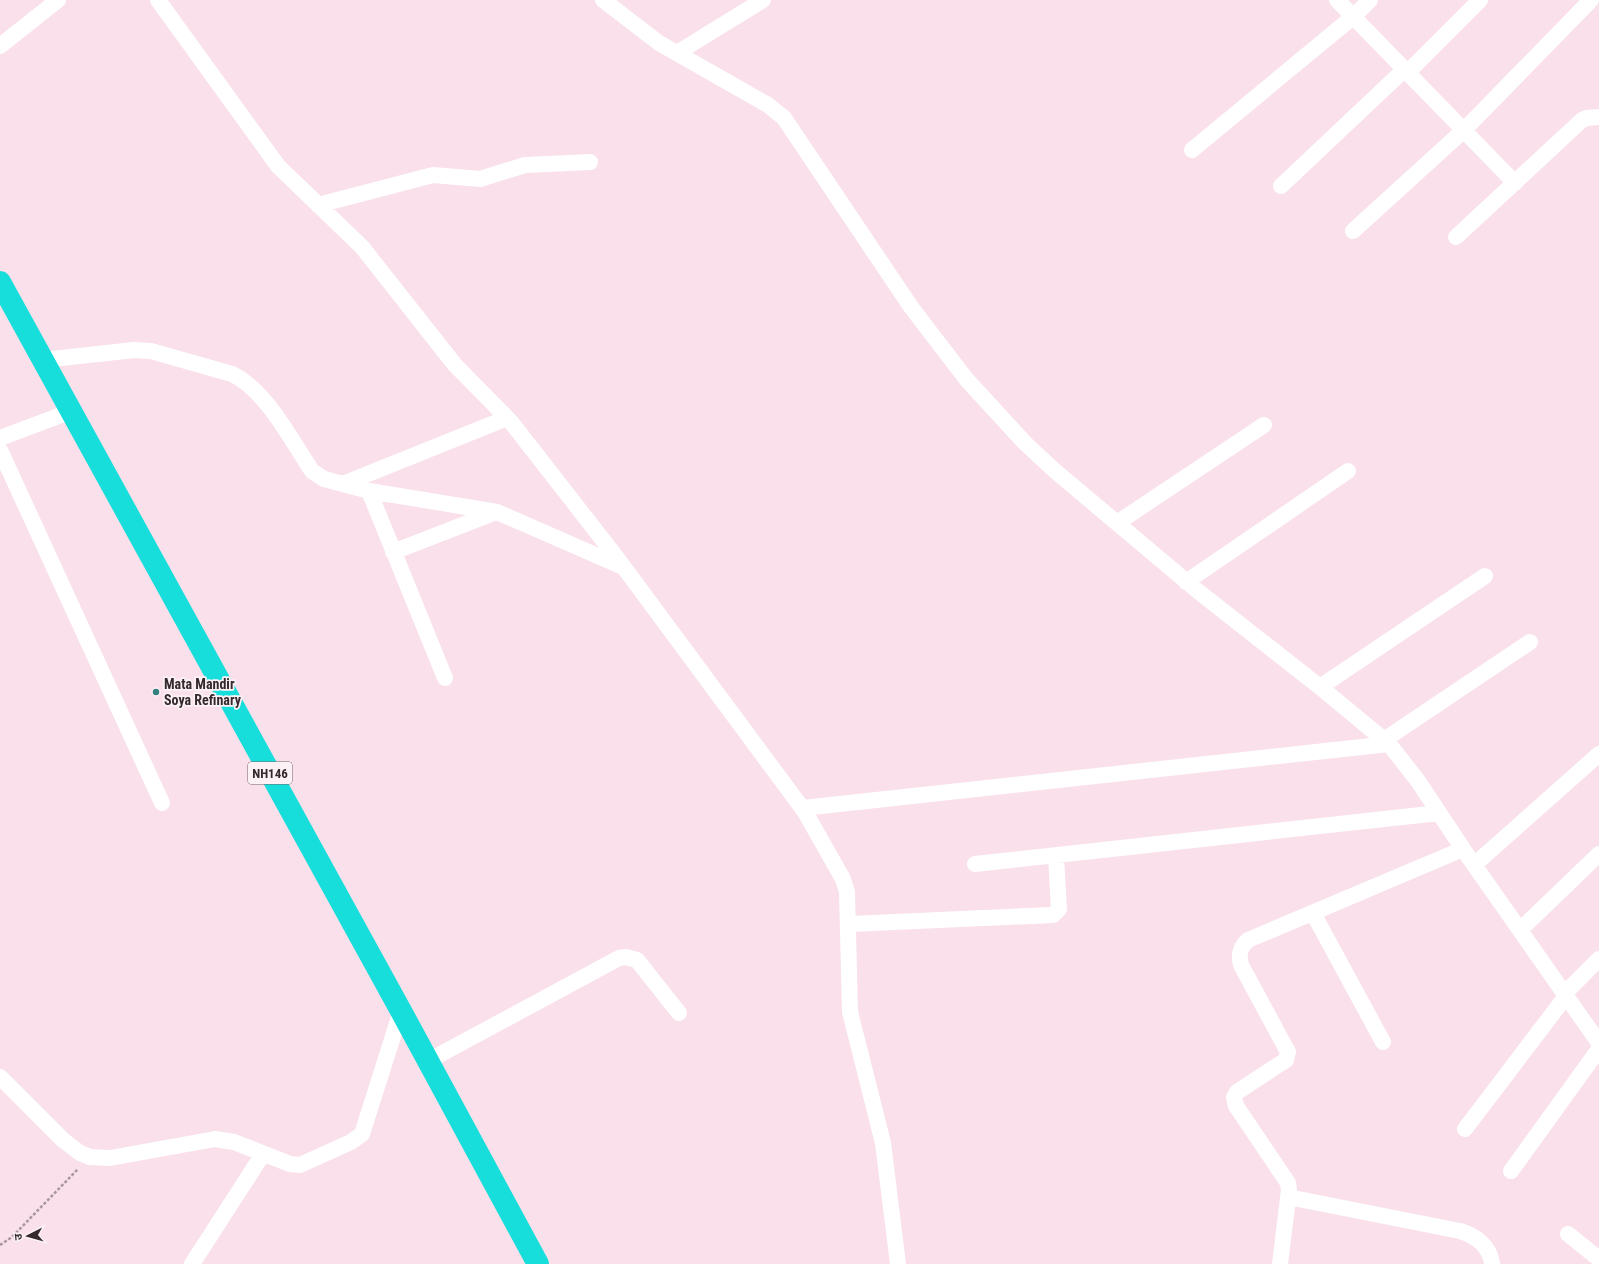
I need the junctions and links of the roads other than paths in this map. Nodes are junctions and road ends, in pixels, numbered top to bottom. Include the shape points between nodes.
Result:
1 (58, 0) edge
2 (158, 0) edge
3 (603, 0) edge
4 (763, 0) edge
5 (1337, 0) edge
6 (1370, 0) edge
7 (1480, 0) edge
8 (1591, 0) edge
9 (1599, 8) edge
10 (1354, 16) junction
11 (0, 46) edge
12 (677, 53) junction
13 (1407, 71) junction
14 (1599, 117) edge
15 (1464, 130) junction
16 (1192, 150) dead end
17 (590, 162) dead end
18 (1515, 183) junction
19 (1281, 186) dead end
20 (318, 205) junction
21 (1354, 231) dead end
22 (1456, 237) dead end
23 (2, 290) edge
24 (43, 360) junction
25 (72, 411) junction
26 (507, 418) junction
27 (1264, 425) dead end
28 (0, 438) edge
29 (0, 450) edge
30 (1348, 471) dead end
31 (342, 484) junction
32 (369, 491) junction
33 (497, 512) junction
34 (1117, 523) junction
35 (393, 552) junction
36 (624, 568) junction
37 (1485, 576) dead end
38 (1186, 582) junction
39 (1530, 642) dead end
40 (445, 678) dead end
41 (1320, 687) junction
42 (1386, 742) junction
43 (1599, 754) edge
44 (162, 803) dead end
45 (803, 808) junction
46 (1439, 813) junction
47 (1463, 849) junction
48 (1599, 854) edge
49 (1056, 855) junction
50 (974, 864) dead end
51 (1474, 865) junction
52 (1313, 913) junction
53 (849, 924) junction
54 (1520, 930) junction
55 (1599, 959) edge
56 (1566, 995) junction
57 (401, 1011) junction
58 (678, 1013) dead end
59 (1383, 1042) dead end
60 (1599, 1043) edge
61 (1599, 1049) edge
62 (428, 1061) junction
63 (0, 1077) edge
64 (1465, 1129) dead end
65 (264, 1154) junction
66 (1511, 1171) dead end
67 (1288, 1197) junction
68 (1568, 1234) dead end
69 (1599, 1259) edge
70 (532, 1262) edge
71 (192, 1264) edge
72 (898, 1264) edge
73 (1280, 1264) edge
74 (1492, 1264) edge

1 - 11 street
2 - 20 street via 278,166
3 - 12 street via 643,32
4 - 12 street
5 - 10 street
6 - 10 street
7 - 13 street
8 - 9 street
8 - 15 street
10 - 13 street
10 - 16 street
12 - 34 street via 768,105 784,118 911,307 967,380 1054,470
13 - 15 street
13 - 19 street
14 - 18 street via 1582,120
15 - 18 street
15 - 21 street
17 - 20 street via 525,165 480,179 429,175
18 - 22 street
20 - 26 street via 362,247 455,365
23 - 24 highway, NH146
24 - 25 highway, NH146
24 - 31 street via 134,350 151,351 232,374 249,384 264,400 315,474
25 - 28 street
25 - 57 highway, NH146
26 - 31 street
26 - 36 street
27 - 34 street
29 - 44 street
30 - 38 street
31 - 32 street
32 - 33 street
32 - 35 street
33 - 35 street
33 - 36 street
34 - 38 street
35 - 40 street
36 - 45 street
37 - 41 street
38 - 41 street
39 - 42 street
41 - 42 street
42 - 45 street
42 - 46 street via 1415,776
43 - 51 street
45 - 53 street via 843,879 848,897
46 - 47 street
46 - 49 street
47 - 51 street
47 - 52 street
48 - 54 street
49 - 50 street
49 - 53 street via 1059,909 1053,915
51 - 54 street
52 - 59 street
52 - 67 street via 1248,940 1239,953 1241,965 1286,1046 1288,1055 1286,1060 1237,1092 1234,1097 1235,1103 1286,1180
53 - 72 street via 850,1012 883,1143
54 - 56 street
55 - 56 street
56 - 60 street
56 - 64 street
57 - 62 highway, NH146
57 - 65 street via 365,1129 359,1137 302,1165 293,1165
58 - 62 street via 642,964 632,958 619,958
61 - 66 street
62 - 70 highway, NH146
63 - 65 street via 63,1140 90,1157 110,1158 215,1139 234,1142
65 - 71 street
67 - 73 street
67 - 74 street via 1465,1233 1486,1248
68 - 69 street

